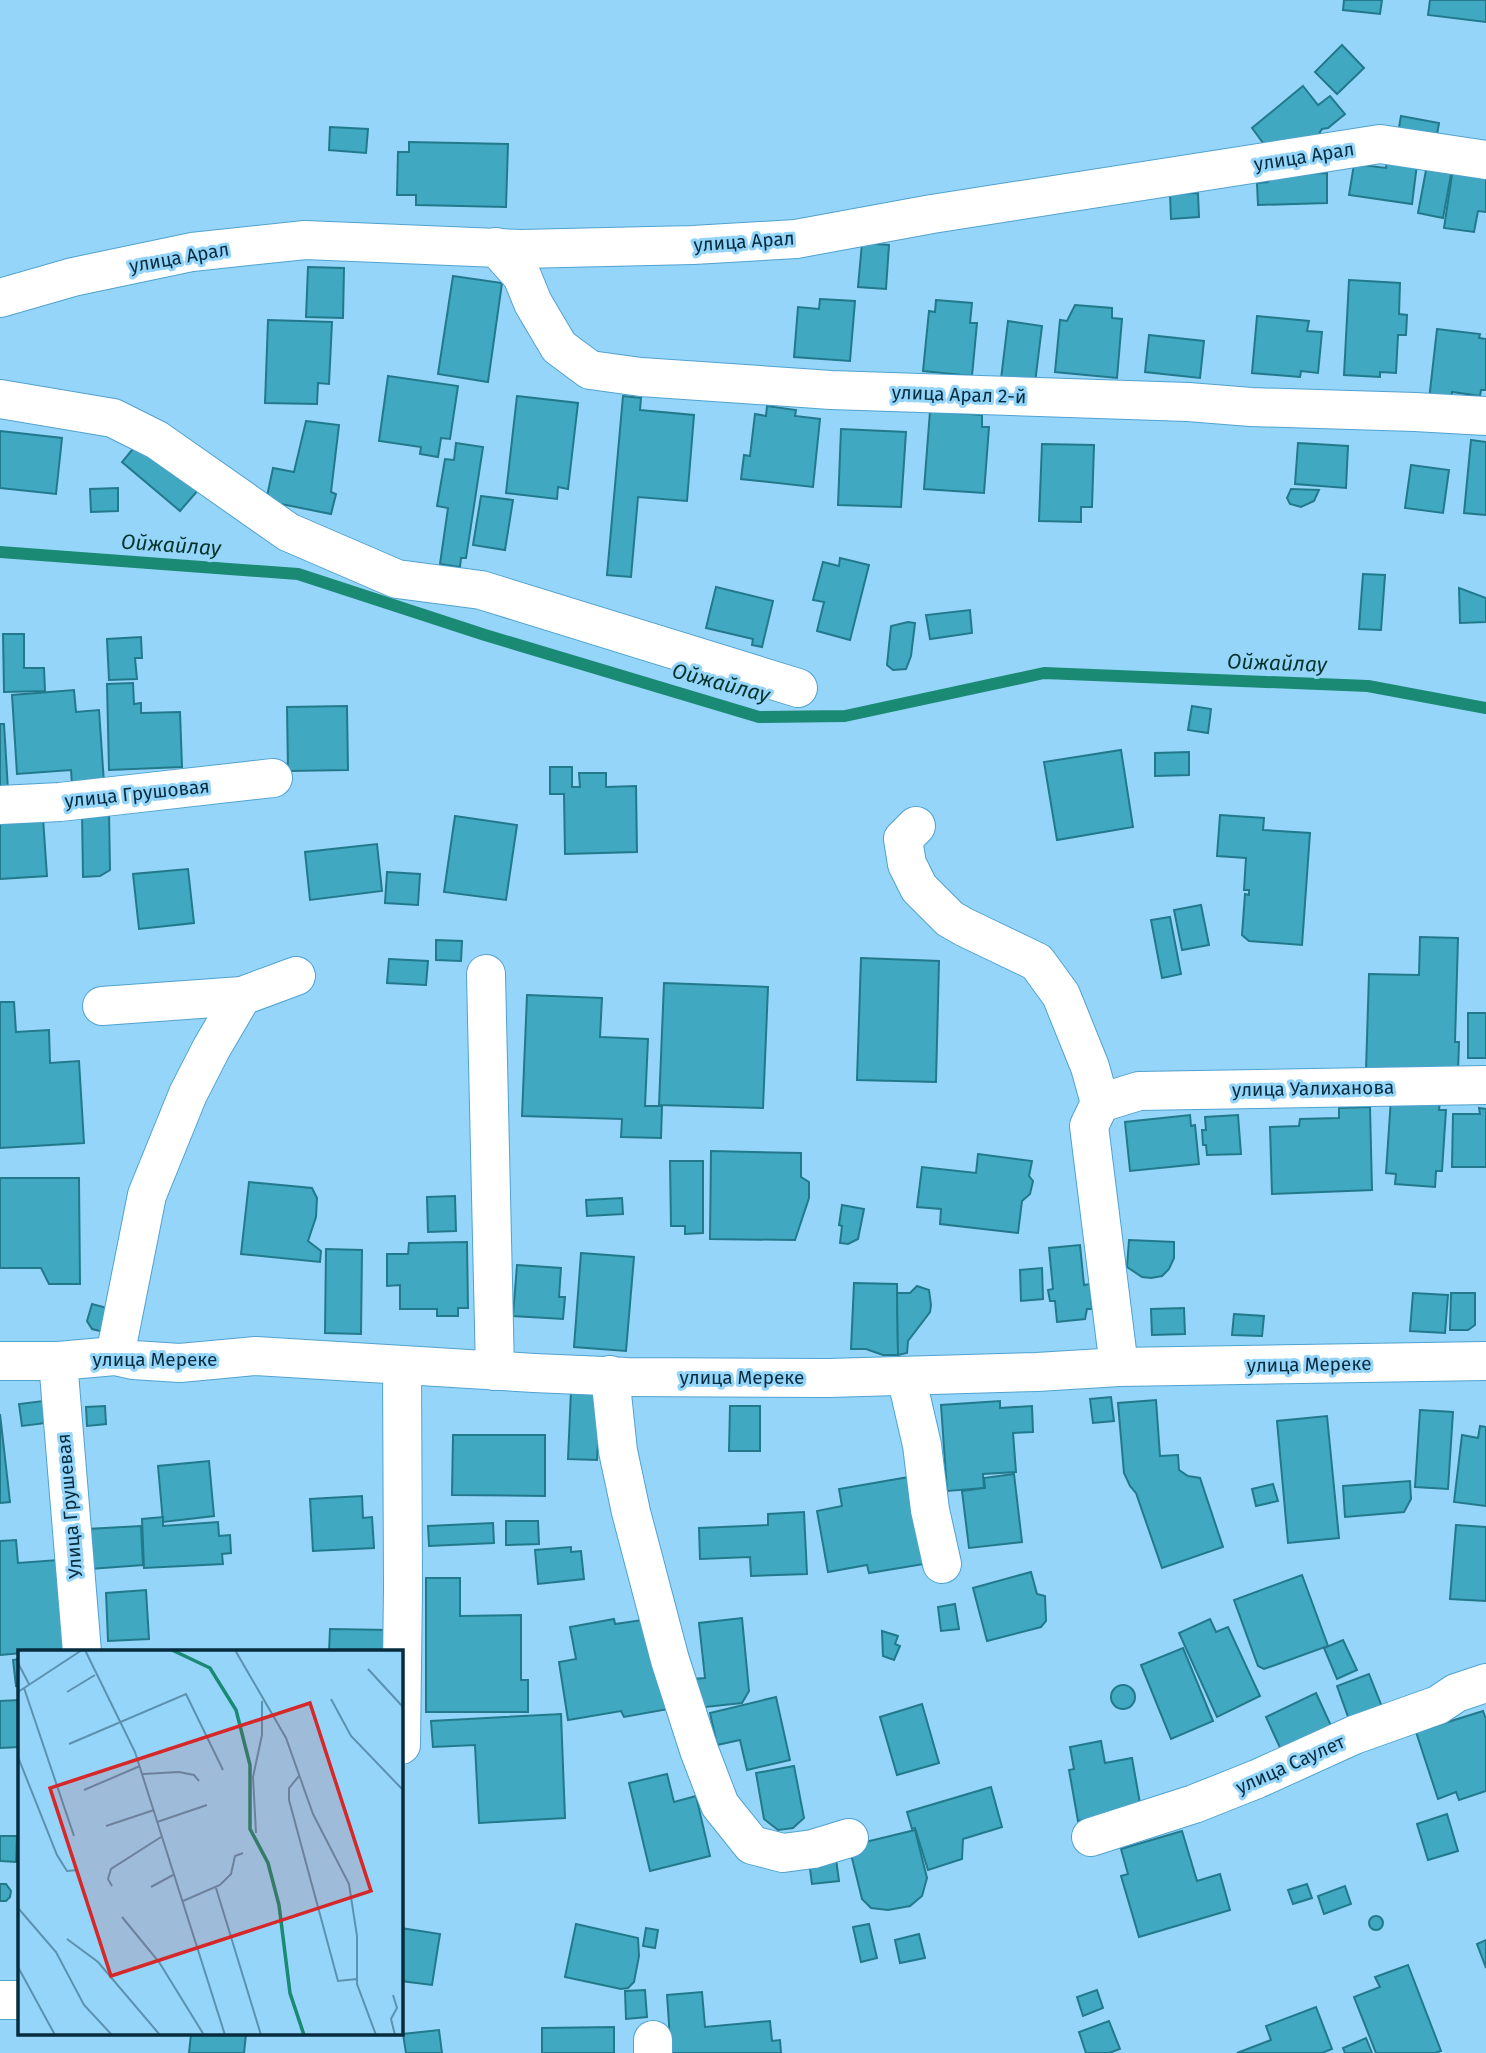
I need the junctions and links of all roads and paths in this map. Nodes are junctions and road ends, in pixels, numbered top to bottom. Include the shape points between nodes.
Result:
1 (1486, 160) edge
2 (496, 247) junction
3 (0, 298) edge
4 (0, 398) edge
5 (1486, 416) edge
6 (798, 688) dead end
7 (273, 778) dead end
8 (0, 805) edge
9 (916, 826) dead end
10 (486, 974) dead end
11 (296, 976) dead end
12 (242, 996) junction
13 (149, 1002) junction
14 (102, 1006) dead end
15 (1486, 1085) edge
16 (188, 1094) junction
17 (1100, 1103) junction
18 (115, 1356) junction
19 (0, 1361) edge
20 (58, 1361) junction
21 (1486, 1361) edge
22 (402, 1366) junction
23 (1119, 1367) junction
24 (495, 1371) junction
25 (610, 1375) junction
26 (906, 1376) junction
27 (942, 1564) dead end
28 (82, 1650) edge
29 (402, 1666) edge
30 (1486, 1683) edge
31 (1091, 1837) dead end
32 (849, 1838) dead end
33 (0, 2000) edge
34 (18, 2000) edge

1 - 2 street, улица Арал via 1380,144 796,239
2 - 3 street, улица Арал via 305,240 192,252
2 - 5 street, улица Арал 2-й via 522,276 559,347 590,370 831,390
4 - 6 street via 113,418 157,440 288,532 397,579 481,590
7 - 8 street, улица Грушовая
9 - 17 street via 903,839 906,864 919,888 964,928 1037,962 1061,995
10 - 24 street
11 - 12 street
12 - 13 street
12 - 16 street
13 - 14 street
13 - 16 street via 183,1011 198,1037
15 - 17 street, улица Уалиханова via 1139,1091
16 - 18 street via 147,1195
17 - 23 street via 1090,1126
18 - 20 street, улица Мереке
18 - 22 street, улица Мереке via 180,1363 256,1356
19 - 20 street, улица Мереке
20 - 28 street, Улица Грушевая
21 - 23 street, улица Мереке
22 - 24 street, улица Мереке
22 - 29 street
23 - 26 street, улица Мереке
24 - 25 street, улица Мереке
25 - 26 street, улица Мереке
25 - 32 street via 618,1451 631,1512 670,1660 720,1805 752,1845 783,1853
26 - 27 street
30 - 31 street, улица Саулет via 1194,1804
33 - 34 street

